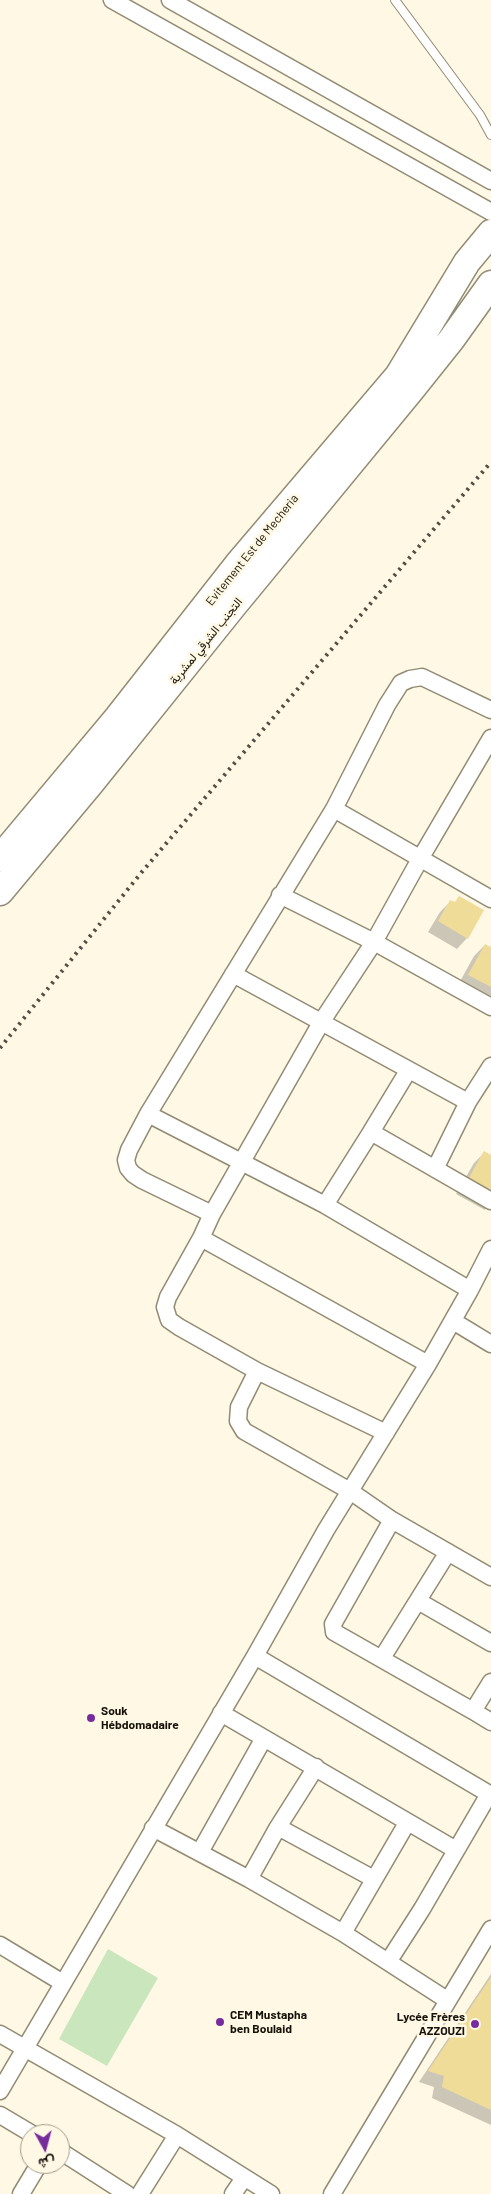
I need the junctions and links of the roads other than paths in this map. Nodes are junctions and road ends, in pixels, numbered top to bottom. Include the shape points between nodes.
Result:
1 (112, 0) edge
2 (170, 0) edge
3 (395, 0) edge
4 (491, 135) edge
5 (491, 182) edge
6 (491, 212) edge
7 (491, 233) edge
8 (491, 284) edge
9 (491, 710) edge
10 (491, 738) edge
11 (334, 808) junction
12 (0, 858) edge
13 (420, 859) junction
14 (0, 892) edge
15 (280, 895) junction
16 (491, 899) edge
17 (374, 942) junction
18 (233, 974) junction
19 (491, 1007) edge
20 (322, 1021) junction
21 (491, 1066) edge
22 (408, 1071) junction
23 (468, 1102) junction
24 (148, 1114) junction
25 (371, 1132) junction
26 (242, 1161) junction
27 (435, 1169) junction
28 (491, 1201) edge
29 (324, 1205) junction
30 (212, 1214) junction
31 (201, 1238) junction
32 (491, 1249) edge
33 (470, 1290) junction
34 (453, 1321) junction
35 (491, 1344) edge
36 (428, 1364) junction
37 (257, 1370) junction
38 (386, 1433) junction
39 (350, 1491) junction
40 (392, 1520) junction
41 (448, 1552) junction
42 (491, 1577) edge
43 (418, 1601) junction
44 (491, 1644) edge
45 (255, 1656) junction
46 (382, 1658) junction
47 (491, 1682) edge
48 (472, 1711) junction
49 (221, 1713) junction
50 (491, 1722) edge
51 (264, 1738) junction
52 (316, 1767) junction
53 (490, 1795) edge
54 (408, 1823) junction
55 (278, 1826) junction
56 (153, 1828) junction
57 (456, 1850) junction
58 (200, 1852) junction
59 (249, 1879) junction
60 (374, 1879) junction
61 (491, 1929) edge
62 (343, 1933) junction
63 (0, 1945) edge
64 (388, 1962) junction
65 (63, 1983) junction
66 (447, 2000) junction
67 (0, 2034) edge
68 (27, 2048) junction
69 (0, 2092) edge
70 (0, 2115) edge
71 (20, 2127) edge
72 (177, 2135) junction
73 (70, 2157) edge
74 (33, 2174) edge
75 (244, 2178) junction
76 (21, 2194) edge
77 (127, 2194) edge
78 (140, 2194) edge
79 (233, 2194) edge
80 (271, 2194) edge
81 (332, 2194) edge

1 - 6 street
2 - 5 street
3 - 4 lane via 480,115
7 - 12 highway, Evitement Est de Mecheria via 467,262 398,376 238,564 118,717
8 - 14 highway, التجنب الشرقي لمشرية via 411,390
9 - 11 street via 422,676 401,683
10 - 13 street
11 - 13 street
11 - 15 street
13 - 16 street
13 - 17 street
15 - 17 street
15 - 18 street
17 - 19 street
17 - 20 street
18 - 20 street
18 - 24 street
20 - 22 street
20 - 26 street
21 - 23 street
22 - 23 street
22 - 25 street
23 - 27 street
24 - 26 street
24 - 30 street via 129,1150 128,1168 142,1180
25 - 27 street
25 - 29 street
26 - 29 street
26 - 30 street
27 - 28 street
29 - 33 street
30 - 31 street
31 - 36 street
31 - 37 street via 168,1297 166,1314 179,1327
32 - 33 street
33 - 34 street
34 - 35 street
34 - 36 street
36 - 38 street
37 - 38 street
37 - 39 street via 239,1407 241,1427 258,1440
38 - 39 street
39 - 40 street
39 - 45 street
40 - 41 street
40 - 46 street via 332,1628
41 - 42 street
41 - 43 street
43 - 44 street
43 - 46 street
45 - 49 street
45 - 53 street
46 - 48 street
47 - 48 street
48 - 50 street
49 - 51 street
49 - 56 street
51 - 52 street
51 - 58 street
52 - 54 street
52 - 55 street
53 - 57 street
54 - 57 street
54 - 60 street
55 - 59 street
55 - 60 street
56 - 58 street
56 - 65 street
57 - 64 street
58 - 59 street
59 - 62 street
60 - 62 street
61 - 66 street
62 - 64 street
63 - 65 street
64 - 66 street
65 - 68 street
66 - 81 street
67 - 68 street
68 - 69 street
68 - 72 street
70 - 71 street
72 - 75 street
72 - 78 street
73 - 77 street
74 - 76 street
75 - 79 street
75 - 80 street

